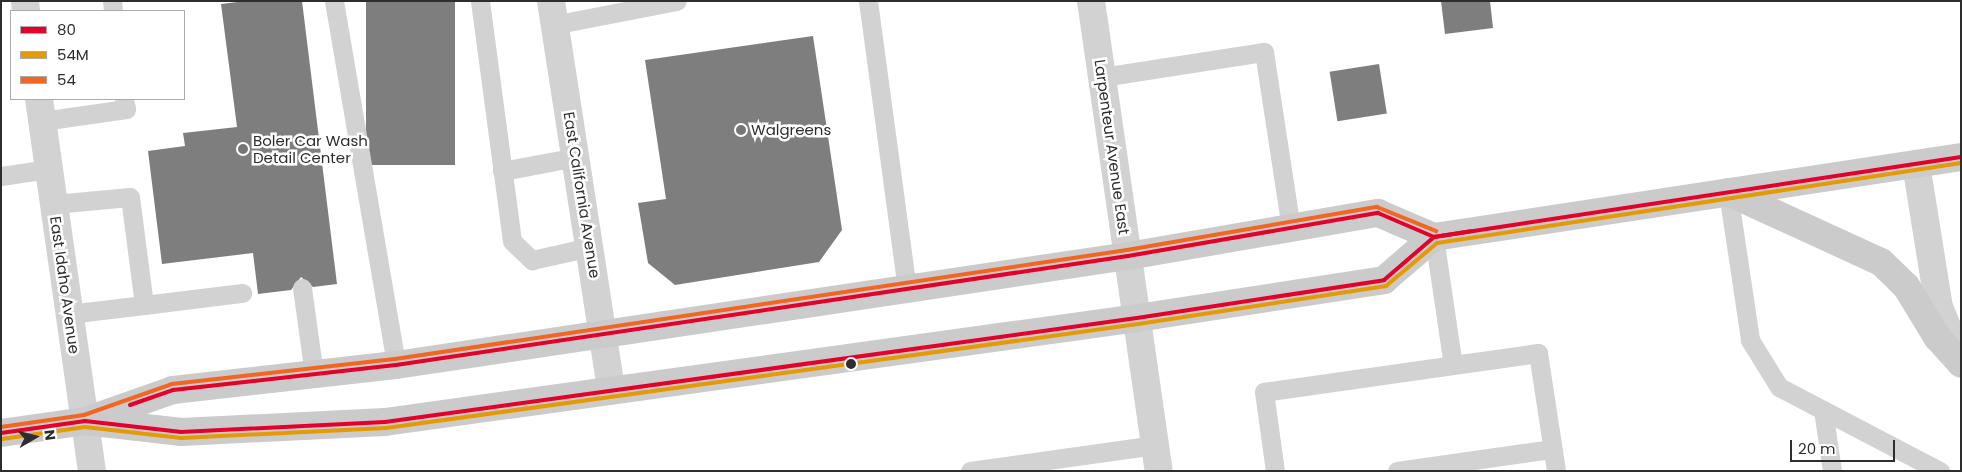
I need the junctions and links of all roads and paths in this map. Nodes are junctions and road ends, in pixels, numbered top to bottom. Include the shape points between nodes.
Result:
1 (334, 1) edge
2 (480, 1) edge
3 (677, 1) edge
4 (868, 1) edge
5 (1091, 1) edge
6 (552, 13) edge
7 (1102, 77) junction
8 (124, 100) edge
9 (40, 110) edge
10 (578, 158) junction
11 (1960, 159) edge
12 (1916, 164) junction
13 (49, 169) junction
14 (502, 170) junction
15 (1, 176) edge
16 (1728, 192) junction
17 (54, 204) junction
18 (1291, 228) junction
19 (1434, 237) junction
20 (590, 247) junction
21 (1128, 256) junction
22 (302, 288) dead end
23 (907, 289) junction
24 (242, 293) dead end
25 (144, 305) junction
26 (69, 314) junction
27 (1137, 318) junction
28 (602, 334) junction
29 (1961, 356) edge
30 (1453, 364) junction
31 (1961, 364) edge
32 (396, 365) junction
33 (314, 374) junction
34 (611, 390) junction
35 (1823, 410) junction
36 (85, 421) junction
37 (1, 433) edge
38 (1552, 449) junction
39 (1157, 458) edge
40 (92, 471) edge
41 (970, 471) edge
42 (1275, 471) edge
43 (1397, 471) edge
44 (1556, 471) edge
45 (1832, 471) edge
46 (1940, 471) edge

1 - 32 lane
2 - 14 lane
3 - 6 lane
4 - 23 lane
5 - 7 street, Larpenteur Avenue East
6 - 10 street, East California Avenue
7 - 18 lane via 1264,52
7 - 21 street, Larpenteur Avenue East
8 - 9 lane via 126,109
9 - 13 street, East Idaho Avenue
10 - 14 lane
10 - 20 street, East California Avenue
11 - 12 main road
12 - 16 main road
12 - 29 street via 1939,307
13 - 15 lane
13 - 17 street, East Idaho Avenue
14 - 20 lane via 512,241 520,253 532,260
16 - 19 main road
16 - 31 main road via 1881,262 1906,286 1937,337
16 - 35 lane via 1750,340 1779,387
17 - 25 lane via 130,197
17 - 26 street, East Idaho Avenue
18 - 19 main road via 1378,213
18 - 21 main road
19 - 27 main road via 1384,280
19 - 30 lane
20 - 28 street, East California Avenue
21 - 23 main road
21 - 27 street, Larpenteur Avenue East
22 - 33 lane
23 - 28 main road
24 - 25 lane
25 - 26 lane
26 - 36 street, East Idaho Avenue
27 - 34 main road
27 - 39 street, Larpenteur Avenue East
28 - 32 main road
28 - 34 street, East California Avenue
30 - 38 lane via 1538,353
30 - 42 lane via 1264,392
32 - 33 main road
33 - 36 main road via 173,390
34 - 36 main road via 422,418 330,426 181,432
35 - 45 lane
35 - 46 lane
36 - 37 main road
36 - 40 street, East Idaho Avenue
38 - 43 lane
38 - 44 lane
39 - 41 lane

